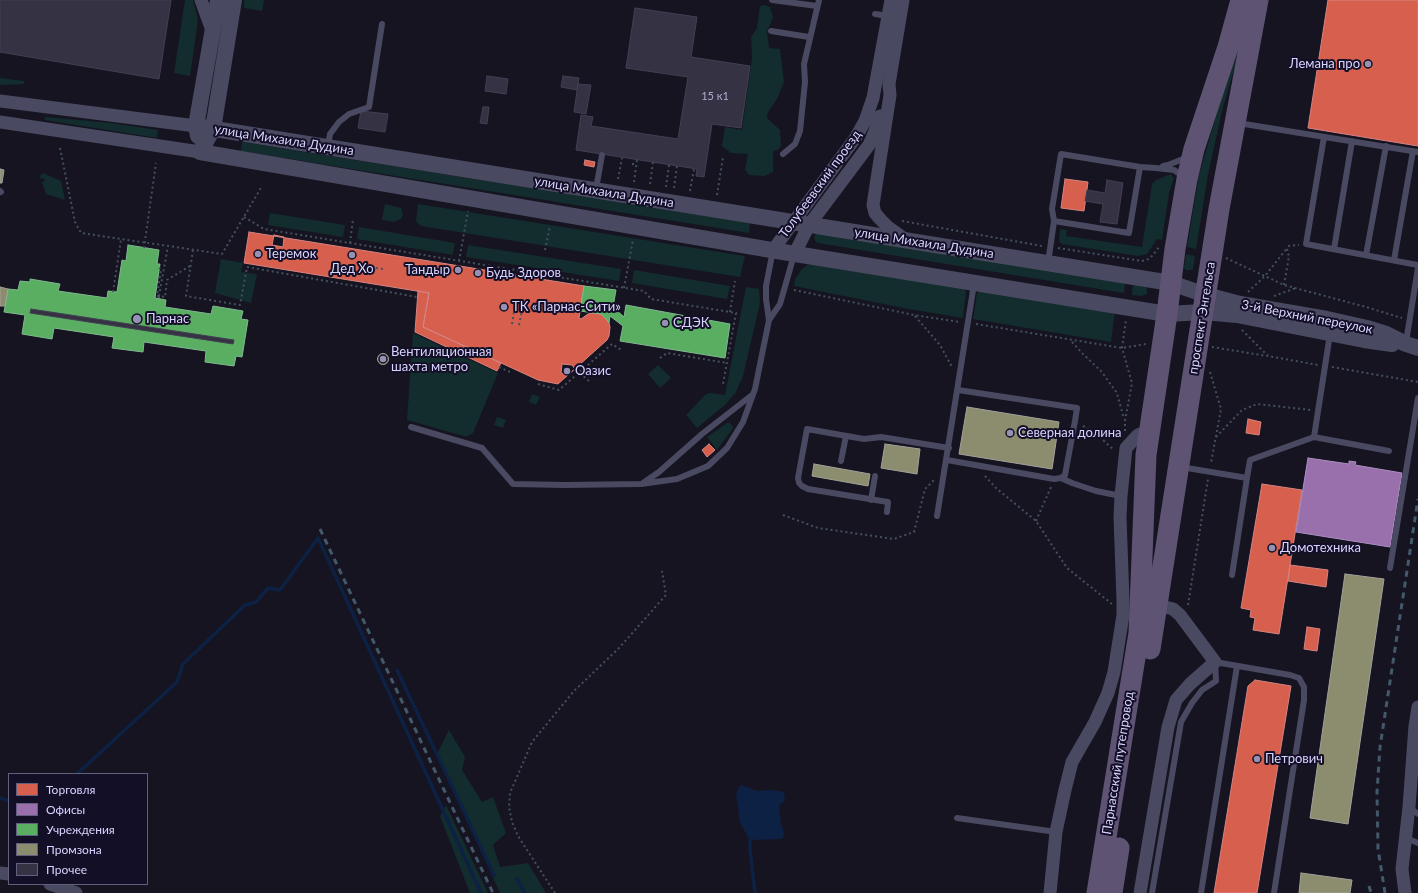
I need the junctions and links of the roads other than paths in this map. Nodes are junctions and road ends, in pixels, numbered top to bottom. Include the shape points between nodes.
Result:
1 (201, 0) edge
2 (218, 0) edge
3 (234, 0) edge
4 (772, 0) edge
5 (891, 0) edge
6 (903, 0) edge
7 (1241, 0) edge
8 (1258, 0) edge
9 (818, 3) edge
10 (874, 14) dead end
11 (894, 17) junction
12 (382, 24) dead end
13 (771, 31) dead end
14 (213, 33) junction
15 (809, 37) junction
16 (889, 84) junction
17 (0, 101) edge
18 (0, 122) edge
19 (1235, 123) junction
20 (196, 126) junction
21 (213, 129) junction
22 (1324, 137) junction
23 (1352, 141) junction
24 (1386, 146) junction
25 (327, 147) junction
26 (1194, 150) junction
27 (1416, 151) edge
28 (200, 152) junction
29 (783, 154) dead end
30 (602, 155) dead end
31 (1140, 167) junction
32 (1156, 168) junction
33 (1187, 179) junction
34 (596, 190) junction
35 (1054, 221) junction
36 (792, 223) junction
37 (809, 225) junction
38 (906, 240) junction
39 (1334, 249) junction
40 (773, 250) junction
41 (794, 254) junction
42 (1366, 255) junction
43 (1394, 260) junction
44 (1048, 263) junction
45 (1418, 265) edge
46 (1418, 268) edge
47 (974, 283) junction
48 (1171, 283) junction
49 (1204, 304) junction
50 (1167, 314) junction
51 (769, 320) junction
52 (1331, 333) junction
53 (1412, 346) edge
54 (958, 390) junction
55 (752, 395) junction
56 (1418, 398) edge
57 (411, 427) dead end
58 (1150, 430) junction
59 (846, 436) junction
60 (1314, 437) junction
61 (948, 448) junction
62 (1388, 451) dead end
63 (947, 460) junction
64 (841, 461) dead end
65 (1178, 467) junction
66 (875, 476) dead end
67 (1058, 478) junction
68 (1247, 478) junction
69 (641, 484) junction
70 (1121, 496) junction
71 (871, 500) junction
72 (887, 512) dead end
73 (937, 516) dead end
74 (1390, 568) dead end
75 (1232, 574) dead end
76 (1157, 605) junction
77 (1145, 635) junction
78 (1216, 662) junction
79 (1237, 666) junction
80 (1418, 707) edge
81 (1414, 811) edge
82 (957, 818) dead end
83 (1056, 832) junction
84 (1406, 838) junction
85 (1418, 843) edge
86 (53, 885) edge
87 (76, 893) edge
88 (1050, 893) edge
89 (1097, 893) edge
90 (1112, 893) edge
91 (1140, 893) edge
92 (1152, 893) edge
93 (1201, 893) edge
94 (1274, 893) edge
95 (1405, 893) edge

1 - 14 street
2 - 14 street
3 - 21 street
4 - 9 lane
5 - 11 street, Толубеевский проезд
6 - 11 street, Толубеевский проезд
7 - 26 main road
8 - 19 main road, проспект Энгельса
9 - 15 lane
10 - 11 lane
11 - 16 street, Толубеевский проезд
11 - 36 street, Толубеевский проезд via 865,121
12 - 25 lane via 369,107 349,114 339,122 330,134
13 - 15 lane
14 - 20 street
15 - 29 lane via 804,64 805,82 800,131 795,144
16 - 37 street, Толубеевский проезд via 869,145
16 - 38 street, Толубеевский проезд via 890,96 873,205 880,219
17 - 20 street, улица Михаила Дудина
18 - 28 street, улица Михаила Дудина
19 - 22 lane
19 - 49 main road, проспект Энгельса
20 - 21 street, улица Михаила Дудина
20 - 28 street
21 - 25 street, улица Михаила Дудина
21 - 28 street
22 - 23 lane
22 - 39 lane via 1306,244
23 - 24 lane
23 - 39 lane
24 - 27 lane
24 - 42 lane
25 - 34 street, улица Михаила Дудина
26 - 32 lane via 1184,159
26 - 33 main road
27 - 43 lane
28 - 40 street, улица Михаила Дудина
30 - 34 lane
31 - 32 lane
31 - 35 lane via 1129,233
31 - 35 lane via 1061,154 1052,209
32 - 33 lane via 1174,170
33 - 48 main road
34 - 36 street, улица Михаила Дудина
35 - 44 lane
36 - 37 street, улица Михаила Дудина
36 - 40 street, Толубеевский проезд
37 - 38 street, улица Михаила Дудина
37 - 41 street, Толубеевский проезд
38 - 44 street, улица Михаила Дудина
39 - 42 lane
40 - 41 street, улица Михаила Дудина
40 - 51 lane via 766,286
41 - 47 street, улица Михаила Дудина
41 - 51 lane via 780,304
42 - 43 lane
43 - 45 lane
44 - 48 street, улица Михаила Дудина
46 - 53 lane
47 - 50 street, улица Михаила Дудина
47 - 54 lane
48 - 49 street, улица Михаила Дудина
48 - 50 main road
49 - 50 street, улица Михаила Дудина
49 - 52 street, 3-й Верхний переулок via 1237,315
49 - 53 street, 3-й Верхний переулок via 1240,304 1327,319 1386,334
49 - 65 main road, проспект Энгельса
50 - 58 main road
51 - 55 lane
52 - 53 street, 3-й Верхний переулок via 1385,344
52 - 60 lane
54 - 61 lane
54 - 67 lane via 1077,408 1065,475
55 - 69 lane via 702,434 660,472
55 - 69 lane via 743,422 726,448 708,466 677,479
56 - 74 lane
57 - 69 lane via 482,448 513,484
58 - 70 street via 1138,435 1126,454
58 - 77 main road via 1146,455
59 - 61 lane via 864,439 881,437
59 - 64 lane
59 - 71 lane via 807,429 799,483 808,489
60 - 62 lane
60 - 68 lane via 1250,460
61 - 63 lane
63 - 67 lane
63 - 73 lane
65 - 68 lane
65 - 76 main road, проспект Энгельса
66 - 71 lane
67 - 70 lane via 1096,491
68 - 75 lane
70 - 83 street via 1123,615 1114,672 1095,722 1072,762
71 - 72 lane via 888,502
76 - 77 main road, проспект Энгельса
76 - 78 street via 1172,609 1180,615
77 - 89 main road, Парнасский путепровод
77 - 90 main road, Парнасский путепровод
78 - 79 lane
78 - 91 street via 1176,700 1168,727
78 - 92 lane via 1216,681 1202,690 1181,722
79 - 93 lane
79 - 94 lane via 1290,675 1299,678 1304,687
80 - 81 street via 1415,726
81 - 84 street
82 - 83 lane
83 - 88 street
84 - 85 lane
84 - 95 street via 1402,869
86 - 87 street

